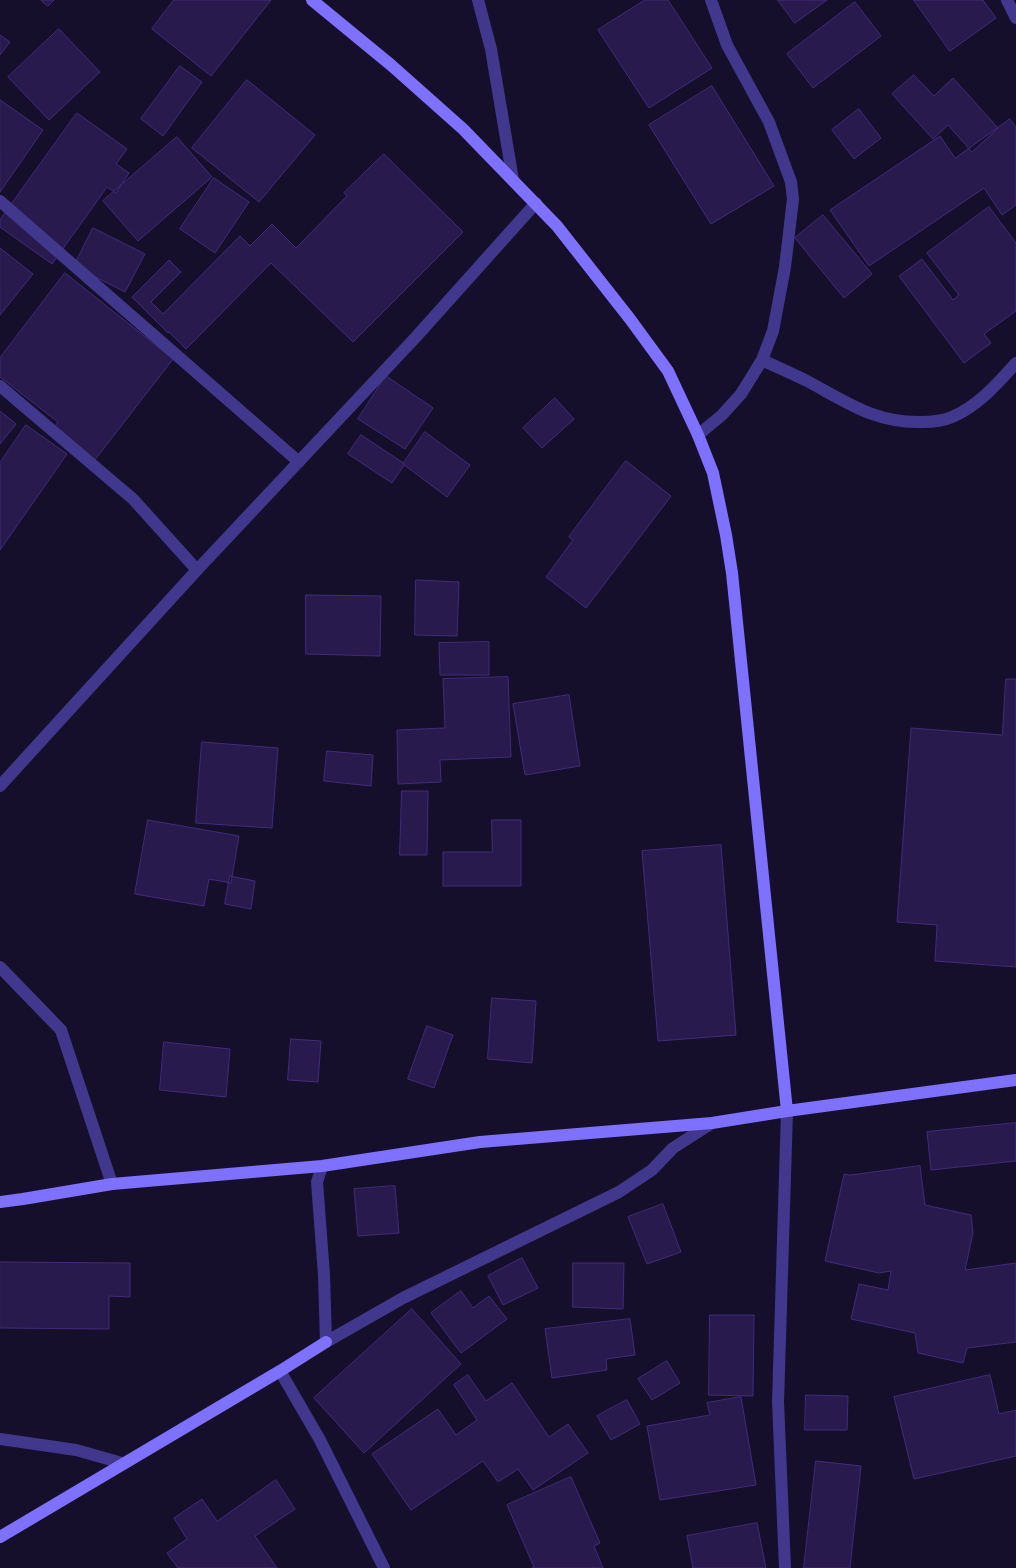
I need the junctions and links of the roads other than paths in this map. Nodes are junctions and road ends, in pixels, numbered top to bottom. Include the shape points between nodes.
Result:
1 (312, 0) edge
2 (478, 0) edge
3 (711, 0) edge
4 (1007, 0) edge
5 (1016, 18) edge
6 (513, 180) junction
7 (0, 201) edge
8 (536, 203) junction
9 (762, 360) junction
10 (1016, 363) edge
11 (0, 386) edge
12 (698, 435) junction
13 (299, 462) junction
14 (197, 570) junction
15 (0, 786) edge
16 (0, 967) edge
17 (1016, 1080) edge
18 (787, 1111) junction
19 (712, 1123) junction
20 (322, 1166) junction
21 (112, 1184) junction
22 (0, 1202) edge
23 (326, 1342) junction
24 (280, 1371) junction
25 (0, 1439) edge
26 (122, 1463) junction
27 (0, 1537) edge
28 (384, 1568) edge
29 (784, 1568) edge

1 - 6 street via 463,129
2 - 6 street via 491,49
3 - 9 street via 727,45 769,122 791,182 793,199 785,267 774,331
4 - 5 street
6 - 8 street
7 - 13 street
8 - 12 street via 668,371
8 - 13 street
9 - 10 street via 858,409 906,422 950,418 986,395
9 - 12 street via 741,394
11 - 14 street via 133,499
12 - 18 street via 713,473 732,573
13 - 14 street
14 - 15 street
16 - 21 street via 61,1030
17 - 18 street
18 - 19 street
18 - 29 street via 778,1402
19 - 20 street via 480,1142
19 - 23 street via 674,1148 652,1170 619,1192 403,1298
20 - 21 street
20 - 23 street via 317,1182
21 - 22 street
23 - 24 street
24 - 26 street
24 - 28 street via 320,1440
25 - 26 street via 76,1450
26 - 27 street

